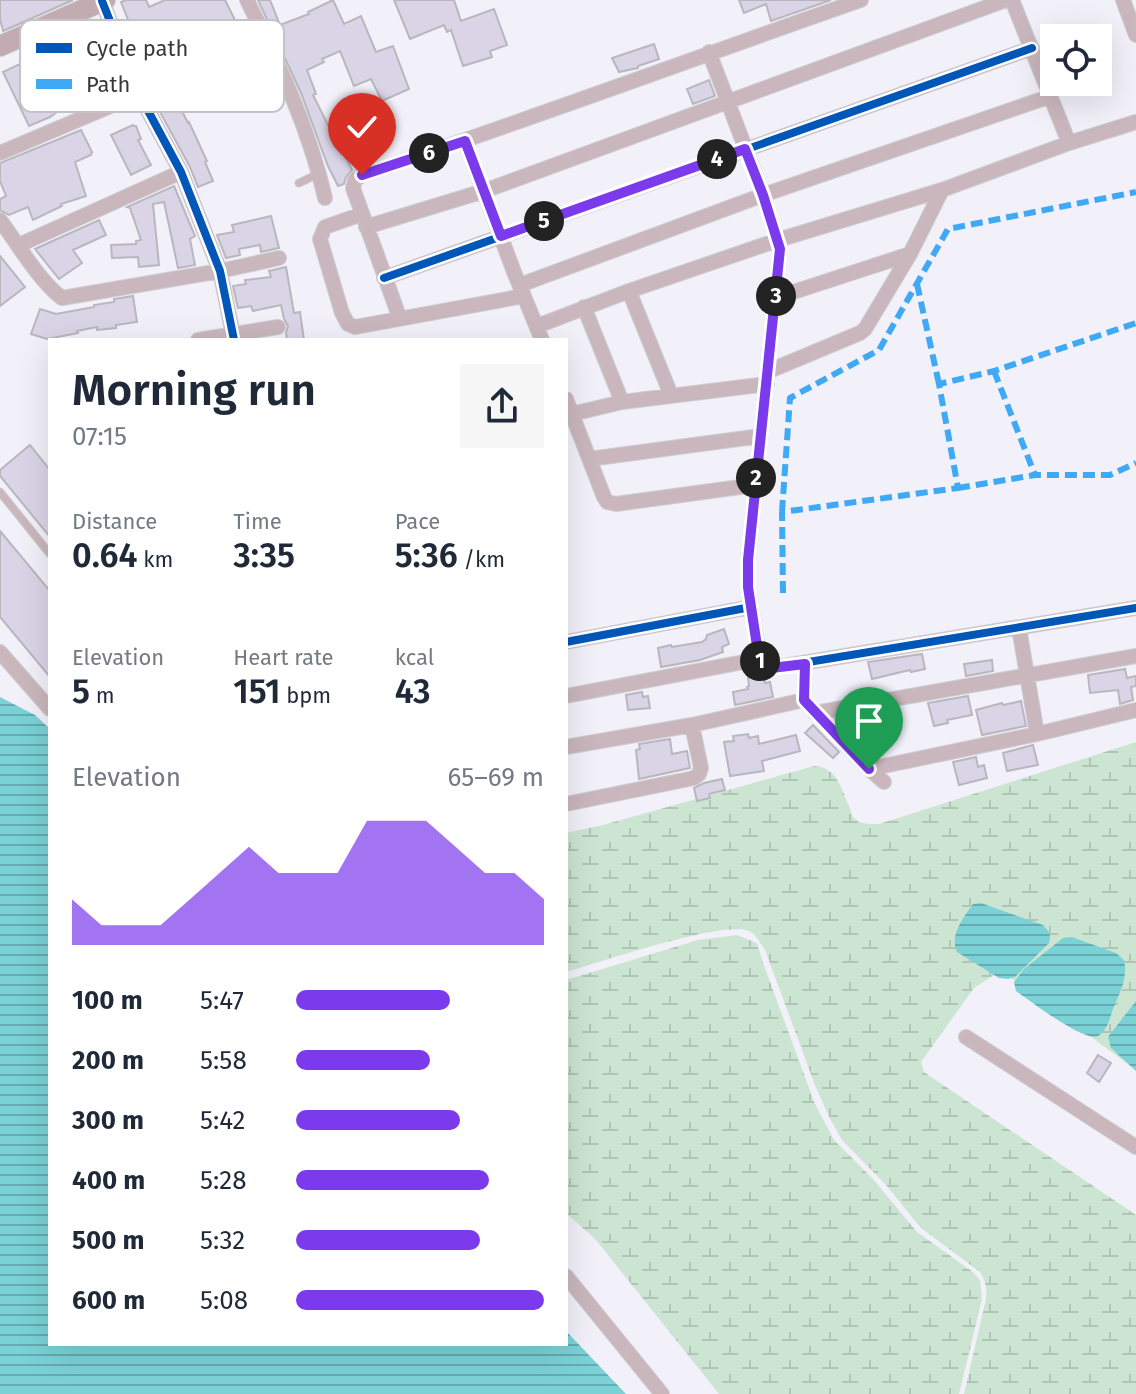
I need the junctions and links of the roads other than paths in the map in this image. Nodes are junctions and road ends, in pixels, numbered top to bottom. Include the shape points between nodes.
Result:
1 (247, 0) edge
2 (861, 0) edge
3 (1009, 0) edge
4 (1123, 0) edge
5 (103, 1) edge
6 (1133, 17) edge
7 (60, 20) edge
8 (110, 20) edge
9 (257, 20) edge
10 (1136, 35) edge
11 (20, 37) edge
12 (0, 46) edge
13 (1032, 48) junction
14 (709, 52) junction
15 (1040, 68) edge
16 (284, 76) edge
17 (1051, 96) joint
18 (728, 102) junction
19 (97, 112) edge
20 (149, 112) edge
21 (1136, 122) edge
22 (465, 141) junction
23 (1069, 143) junction
24 (745, 149) junction
25 (0, 153) edge
26 (181, 172) junction
27 (320, 173) junction
28 (299, 183) dead end
29 (942, 190) junction
30 (484, 191) junction
31 (763, 195) junction
32 (325, 198) dead end
33 (0, 220) edge
34 (364, 220) junction
35 (501, 236) junction
36 (778, 240) junction
37 (19, 245) junction
38 (910, 254) junction
39 (279, 258) dead end
40 (220, 271) junction
41 (384, 278) junction
42 (522, 290) junction
43 (629, 291) junction
44 (775, 298) junction
45 (584, 307) junction
46 (400, 319) junction
47 (278, 327) dead end
48 (540, 333) edge
49 (234, 338) edge
50 (768, 378) junction
51 (671, 395) junction
52 (622, 402) junction
53 (568, 404) edge
54 (572, 414) junction
55 (761, 436) junction
56 (589, 459) junction
57 (755, 485) junction
58 (0, 492) edge
59 (48, 552) edge
60 (751, 607) junction
61 (1136, 608) edge
62 (1019, 628) junction
63 (568, 642) edge
64 (0, 652) edge
65 (1136, 656) edge
66 (759, 659) junction
67 (805, 664) junction
68 (1026, 676) junction
69 (568, 696) edge
70 (804, 700) junction
71 (48, 707) edge
72 (1136, 710) edge
73 (815, 713) junction
74 (692, 725) junction
75 (1037, 734) junction
76 (568, 747) edge
77 (869, 769) junction
78 (884, 782) dead end
79 (568, 804) edge
80 (966, 1037) dead end
81 (1136, 1147) edge
82 (568, 1278) edge
83 (662, 1394) edge

1 - 9 street
2 - 14 street
3 - 13 street
3 - 18 street
4 - 6 street
5 - 7 main road
5 - 8 street
6 - 10 street
11 - 12 main road
13 - 15 street
13 - 24 street
14 - 18 street
14 - 22 street
16 - 27 street
17 - 23 street
17 - 31 street
18 - 24 street
18 - 30 street
19 - 25 street
20 - 26 street
21 - 23 street
22 - 30 street
22 - 34 street via 355,180
23 - 29 street
24 - 31 street
24 - 35 street
26 - 37 street
26 - 40 street
27 - 28 lane
27 - 32 street
29 - 36 street
29 - 38 street
30 - 34 street
30 - 35 street
31 - 36 street
31 - 42 street
33 - 37 street
34 - 41 street
34 - 46 street via 325,227 320,239 342,313 355,327
35 - 41 street
35 - 42 street
36 - 43 street
36 - 44 street
37 - 40 street via 62,298
38 - 44 street
38 - 50 street via 865,329
39 - 40 street
40 - 49 street
41 - 46 street
42 - 46 street
42 - 48 street
43 - 45 street
43 - 51 street
44 - 50 street
45 - 48 street
45 - 52 street
47 - 49 street
50 - 51 street
50 - 55 street
51 - 52 street
52 - 54 street
53 - 54 street
54 - 56 street
55 - 56 street
55 - 57 street
56 - 57 street via 604,497 616,504
57 - 60 street via 748,560
58 - 59 lane
60 - 63 street
60 - 66 street
61 - 62 street
62 - 67 street
62 - 68 street
64 - 71 street
65 - 68 street
66 - 67 street via 763,669
66 - 69 street
67 - 70 street
68 - 73 street
68 - 75 street
70 - 73 street
70 - 74 street
72 - 75 street
73 - 77 street
74 - 76 street
74 - 79 street via 701,768 694,778
75 - 77 street
77 - 78 street
80 - 81 street
82 - 83 street

